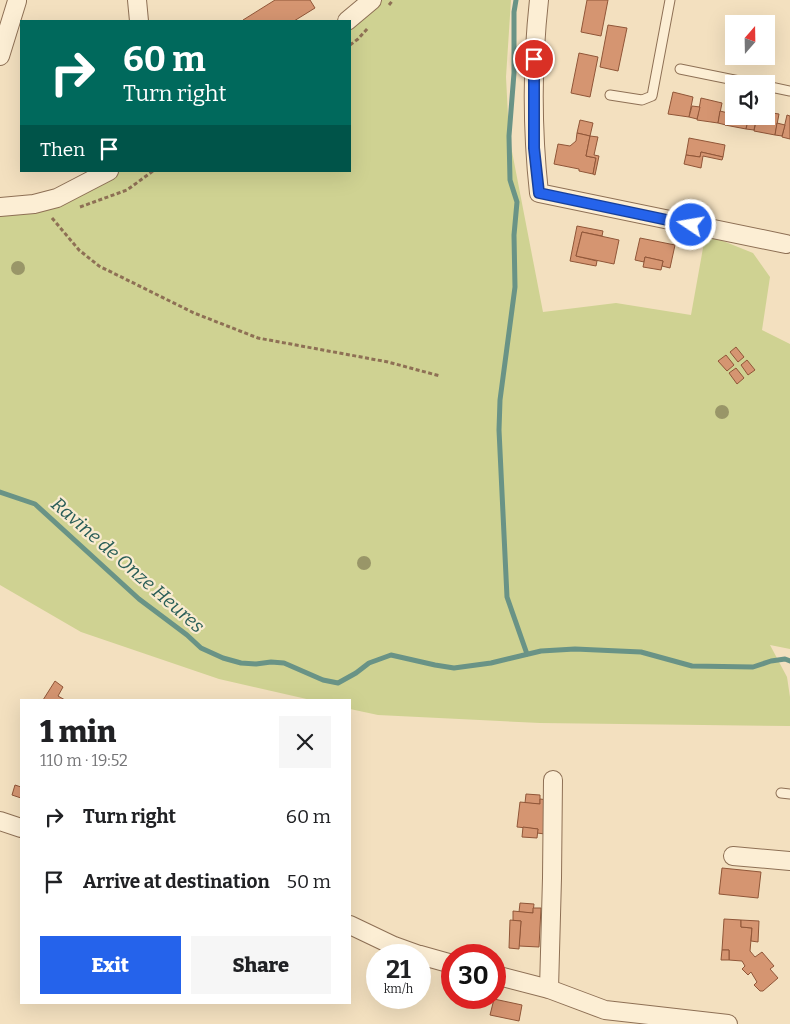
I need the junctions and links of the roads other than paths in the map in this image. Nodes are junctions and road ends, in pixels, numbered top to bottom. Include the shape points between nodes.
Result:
1 (137, 0) edge
2 (372, 0) edge
3 (539, 0) edge
4 (670, 0) edge
5 (17, 1) edge
6 (139, 20) edge
7 (348, 20) edge
8 (0, 56) edge
9 (680, 69) dead end
10 (725, 78) edge
11 (775, 88) edge
12 (790, 91) edge
13 (610, 95) dead end
14 (107, 172) edge
15 (0, 208) edge
16 (786, 244) dead end
17 (552, 780) dead end
18 (0, 820) edge
19 (20, 828) edge
20 (733, 856) dead end
21 (790, 861) edge
22 (351, 925) edge
23 (390, 944) edge
24 (506, 978) edge
25 (549, 989) junction
26 (728, 1024) edge

1 - 6 street
2 - 7 street
3 - 16 street via 534,93 534,148 539,193
4 - 13 lane via 652,96 642,100
5 - 8 street
9 - 10 lane
11 - 12 lane
14 - 15 street via 57,198
17 - 25 street
18 - 19 street
20 - 21 street
22 - 23 street
24 - 25 street
25 - 26 street via 605,1010

